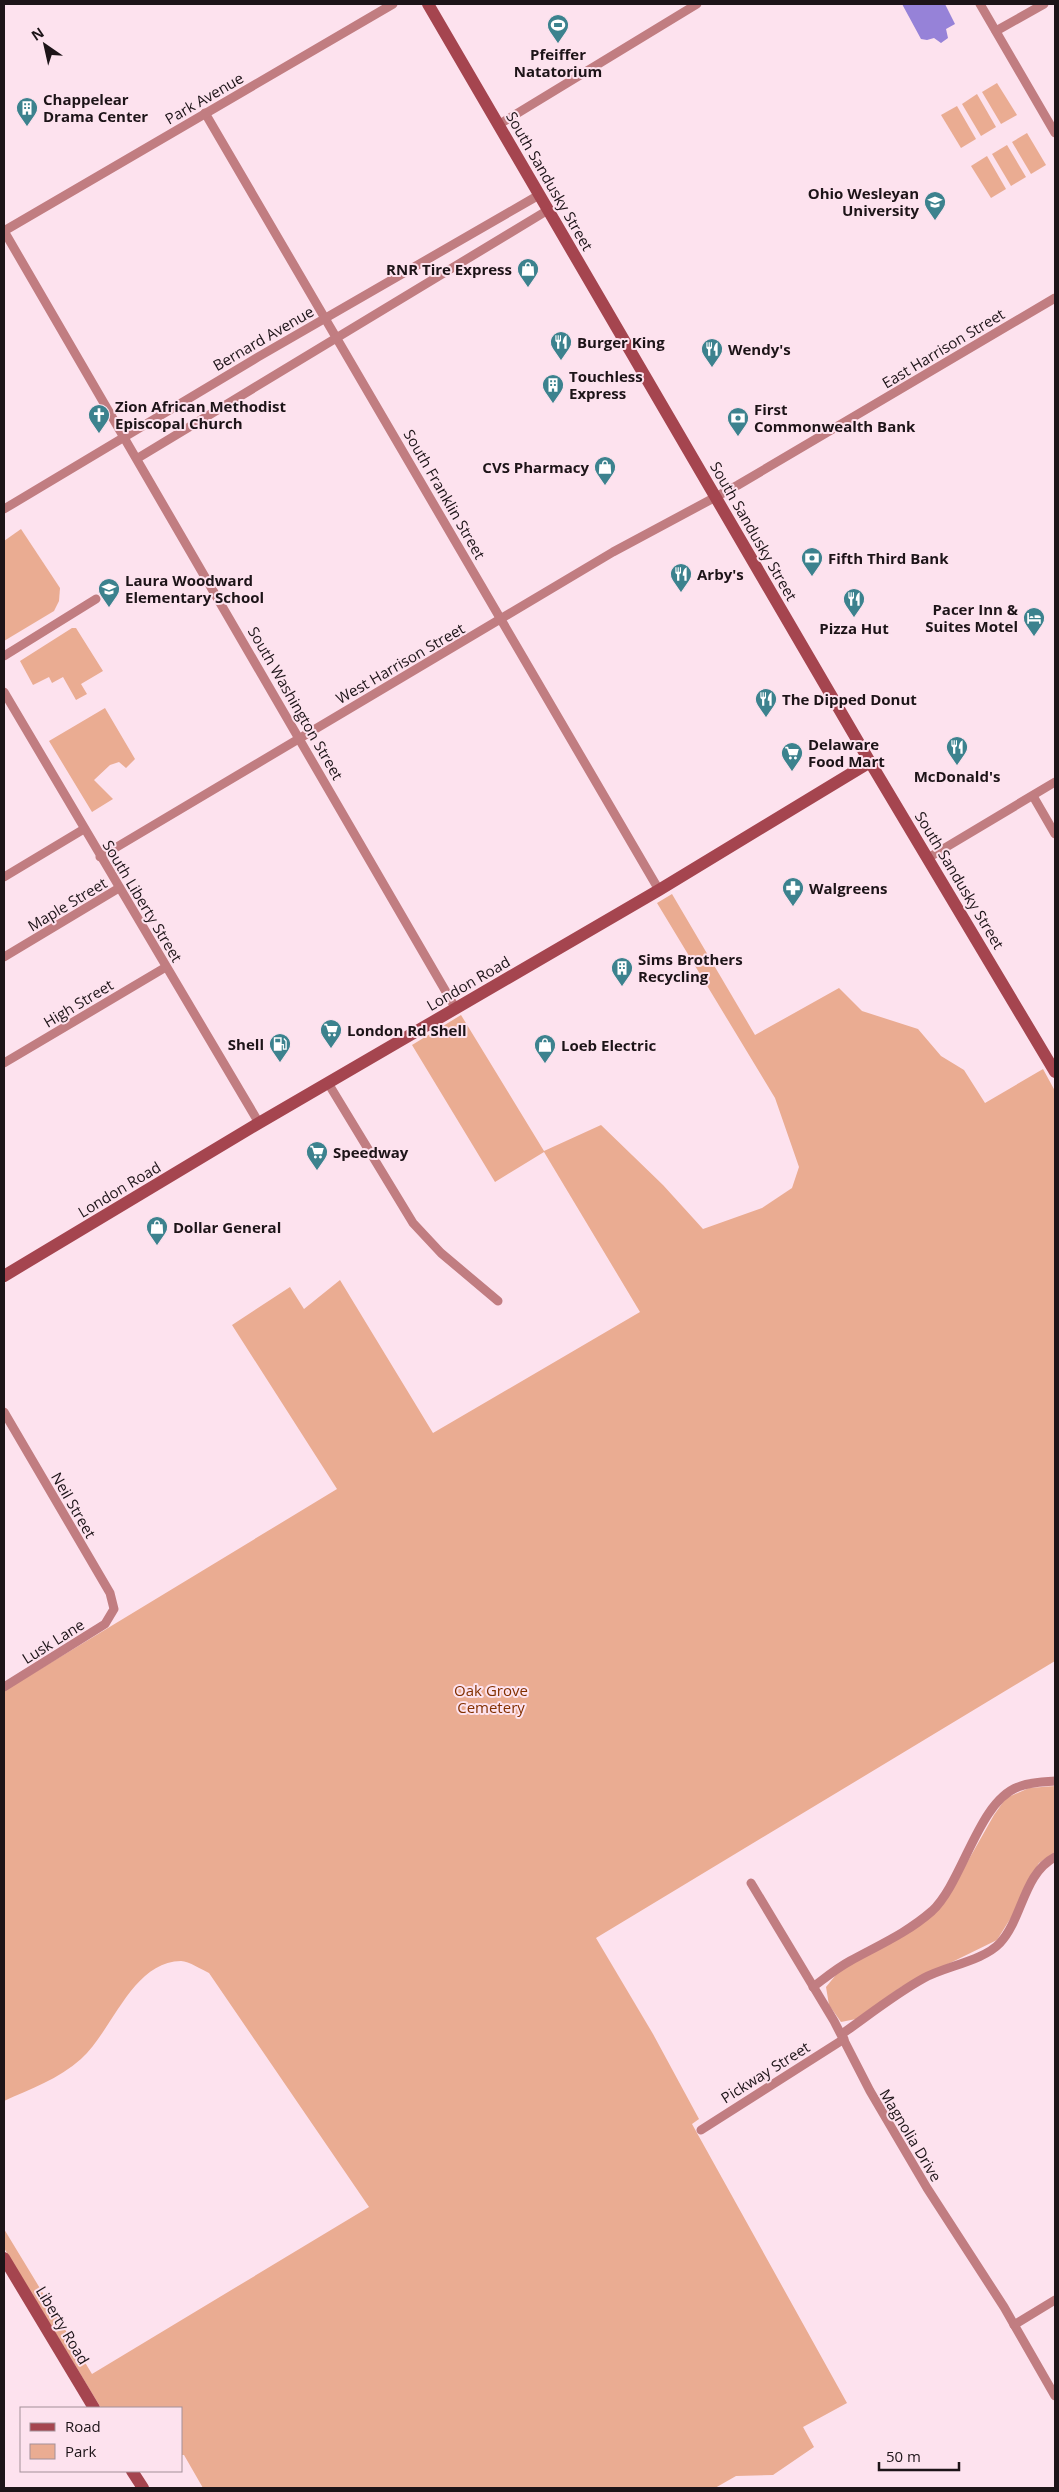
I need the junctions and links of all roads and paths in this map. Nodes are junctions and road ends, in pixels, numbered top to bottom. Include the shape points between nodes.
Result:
1 (392, 4) edge
2 (428, 4) edge
3 (697, 4) edge
4 (980, 4) edge
5 (1044, 4) edge
6 (996, 31) junction
7 (206, 113) junction
8 (498, 125) junction
9 (1055, 133) edge
10 (539, 195) junction
11 (548, 210) junction
12 (4, 231) edge
13 (1055, 298) edge
14 (326, 318) junction
15 (337, 338) junction
16 (124, 436) junction
17 (138, 458) junction
18 (715, 496) junction
19 (4, 509) edge
20 (96, 600) dead end
21 (501, 619) junction
22 (4, 656) edge
23 (4, 692) edge
24 (7, 706) edge
25 (300, 737) junction
26 (870, 762) junction
27 (1055, 782) edge
28 (1033, 796) junction
29 (84, 829) junction
30 (1055, 834) edge
31 (100, 856) junction
32 (928, 858) junction
33 (4, 876) edge
34 (119, 888) junction
35 (659, 890) junction
36 (4, 957) edge
37 (166, 967) junction
38 (456, 1009) junction
39 (4, 1063) edge
40 (1055, 1072) edge
41 (328, 1083) junction
42 (260, 1123) junction
43 (4, 1276) edge
44 (498, 1301) dead end
45 (4, 1412) edge
46 (113, 1614) joint
47 (4, 1687) edge
48 (1055, 1781) edge
49 (1055, 1857) edge
50 (751, 1884) dead end
51 (813, 1987) junction
52 (843, 2036) junction
53 (701, 2130) dead end
54 (4, 2258) edge
55 (1055, 2300) edge
56 (1014, 2325) junction
57 (1055, 2396) edge
58 (93, 2407) edge
59 (133, 2472) edge
60 (143, 2488) edge

1 - 7 street, Park Avenue
2 - 8 street, South Sandusky Street
3 - 8 street
4 - 6 street
5 - 6 street
6 - 9 street
7 - 12 street, Park Avenue
7 - 14 street, South Franklin Street
8 - 10 street, South Sandusky Street
10 - 11 street, South Sandusky Street
10 - 14 street, Bernard Avenue
11 - 15 street
11 - 18 street, South Sandusky Street
12 - 16 street, South Washington Street
13 - 18 street, East Harrison Street
14 - 15 street, South Franklin Street
14 - 16 street, Bernard Avenue
15 - 17 street
15 - 21 street, South Franklin Street
16 - 17 street, South Washington Street
16 - 19 street, Bernard Avenue
17 - 25 street, South Washington Street
18 - 21 street, West Harrison Street
18 - 26 street, South Sandusky Street
20 - 22 street
21 - 25 street, West Harrison Street
21 - 35 street, South Franklin Street
23 - 24 street, South Liberty Street
24 - 29 street, South Liberty Street
25 - 31 street, West Harrison Street
25 - 38 street, South Washington Street
26 - 32 street, South Sandusky Street
26 - 35 street, London Road
27 - 28 street
28 - 30 street
28 - 32 street
29 - 31 street, South Liberty Street
29 - 33 street
31 - 34 street, South Liberty Street
32 - 40 street, South Sandusky Street
34 - 36 street, Maple Street
34 - 37 street, South Liberty Street
35 - 38 street, London Road
37 - 39 street, High Street
37 - 42 street, South Liberty Street
38 - 41 street, London Road
41 - 42 street, London Road
41 - 44 street via 413,1223 441,1253
42 - 43 street, London Road
45 - 46 street, Neil Street via 110,1593
46 - 47 street, Lusk Lane via 105,1624
48 - 51 street via 1016,1787 1006,1794 990,1811 948,1889 933,1910 908,1930 845,1964
49 - 52 street, Pickway Street via 1032,1880 1011,1928 998,1945 980,1956 925,1978
50 - 51 street, Magnolia Drive
51 - 52 street, Magnolia Drive
52 - 53 street, Pickway Street
52 - 56 street, Magnolia Drive via 870,2091 913,2164
54 - 58 street, Liberty Road
55 - 56 street
56 - 57 street, Magnolia Drive
59 - 60 street

